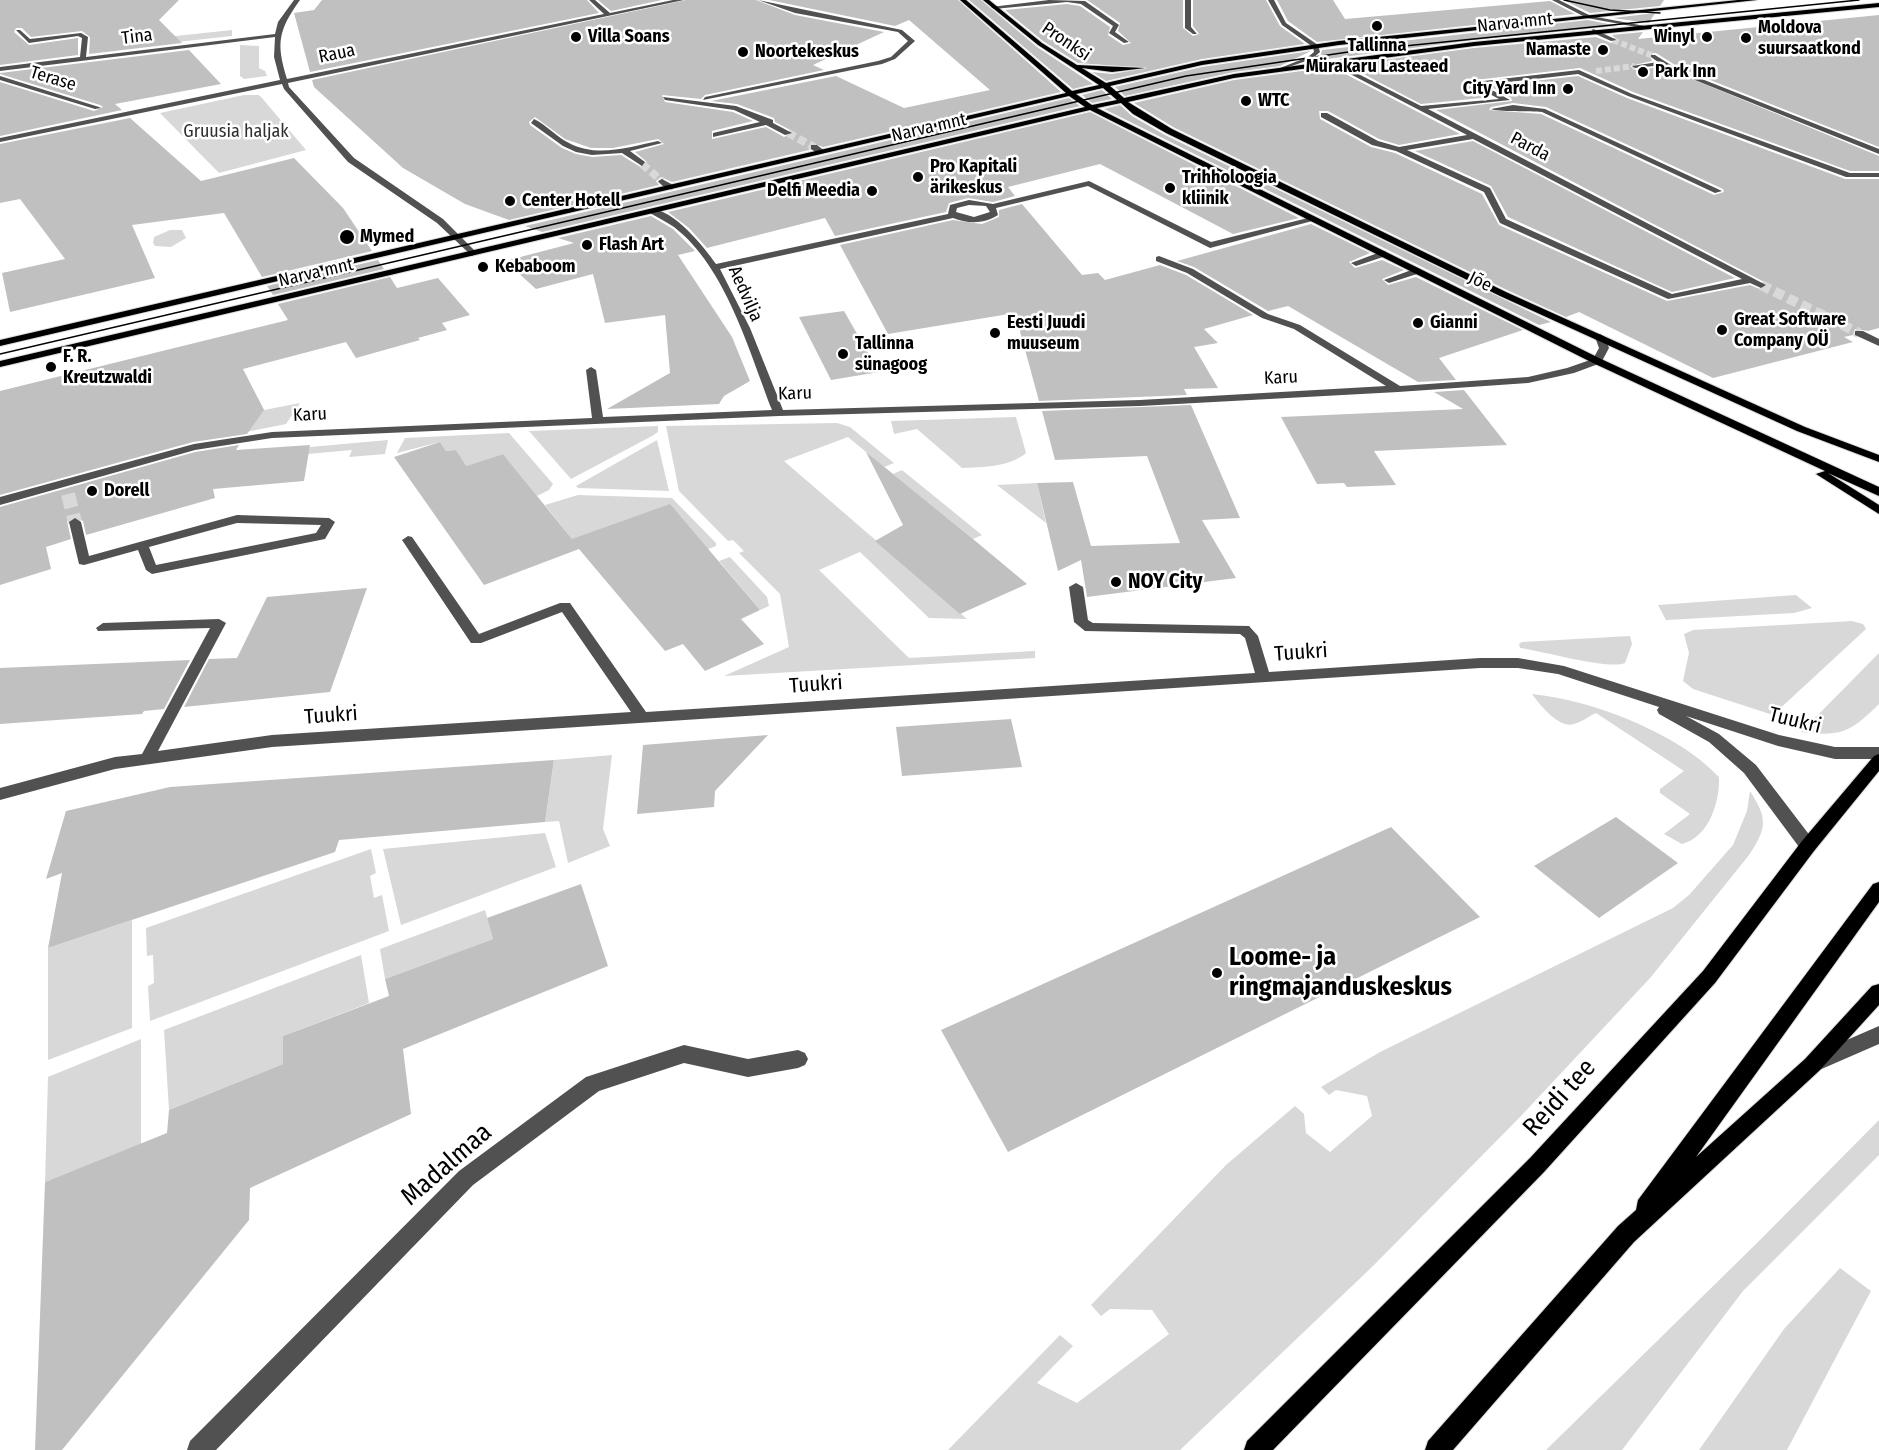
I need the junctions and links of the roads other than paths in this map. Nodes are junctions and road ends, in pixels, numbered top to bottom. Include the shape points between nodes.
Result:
1 (297, 0) edge
2 (592, 0) edge
3 (681, 0) edge
4 (761, 0) edge
5 (963, 0) edge
6 (986, 0) edge
7 (1067, 0) edge
8 (1188, 0) edge
9 (1271, 0) edge
10 (1555, 0) edge
11 (1754, 0) edge
12 (1879, 4) edge
13 (994, 6) junction
14 (609, 15) junction
15 (1589, 17) junction
16 (1642, 26) junction
17 (18, 31) dead end
18 (1593, 32) junction
19 (1195, 33) dead end
20 (278, 35) junction
21 (1612, 40) tunnel mouth
22 (1126, 42) dead end
23 (1316, 46) junction
24 (1653, 56) tunnel mouth
25 (83, 59) junction
26 (1331, 62) junction
27 (1202, 63) junction
28 (1665, 63) junction
29 (1069, 64) junction
30 (1635, 66) tunnel mouth
31 (0, 69) edge
32 (1282, 69) junction
33 (1596, 71) tunnel mouth
34 (1579, 72) junction
35 (0, 78) edge
36 (283, 81) junction
37 (1104, 85) junction
38 (1071, 93) junction
39 (665, 98) dead end
40 (705, 99) dead end
41 (1123, 100) junction
42 (97, 108) dead end
43 (1089, 108) junction
44 (1420, 108) junction
45 (1324, 114) dead end
46 (1461, 114) dead end
47 (1450, 115) dead end
48 (1439, 117) junction
49 (534, 121) dead end
50 (770, 122) junction
51 (788, 133) tunnel mouth
52 (716, 135) dead end
53 (1475, 136) junction
54 (0, 140) edge
55 (658, 143) dead end
56 (814, 147) tunnel mouth
57 (1399, 149) junction
58 (624, 151) junction
59 (822, 152) junction
60 (1879, 152) edge
61 (642, 164) tunnel mouth
62 (1879, 175) edge
63 (662, 181) tunnel mouth
64 (670, 187) junction
65 (1718, 191) dead end
66 (993, 207) junction
67 (653, 211) junction
68 (954, 215) junction
69 (1312, 220) junction
70 (457, 236) junction
71 (472, 253) junction
72 (1383, 254) junction
73 (1159, 259) dead end
74 (1356, 262) dead end
75 (716, 267) junction
76 (1417, 271) junction
77 (1389, 280) dead end
78 (1751, 280) junction
79 (1761, 285) tunnel mouth
80 (1859, 333) tunnel mouth
81 (1600, 337) junction
82 (0, 343) edge
83 (1879, 343) edge
84 (1597, 361) junction
85 (0, 364) edge
86 (591, 370) dead end
87 (1398, 389) junction
88 (779, 413) junction
89 (598, 420) junction
90 (1771, 442) junction
91 (1879, 459) edge
92 (1879, 492) edge
93 (0, 501) edge
94 (1879, 510) edge
95 (75, 522) tunnel mouth
96 (408, 540) dead end
97 (142, 545) junction
98 (1076, 587) dead end
99 (103, 628) dead end
100 (1263, 677) junction
101 (1635, 694) junction
102 (642, 717) junction
103 (1879, 753) edge
104 (147, 758) junction
105 (1879, 760) edge
106 (0, 794) edge
107 (1808, 846) junction
108 (1879, 889) edge
109 (1879, 992) edge
110 (1879, 1035) edge
111 (798, 1059) dead end
112 (1812, 1065) junction
113 (1626, 1234) junction
114 (199, 1450) edge
115 (1256, 1450) edge
116 (1437, 1450) edge

1 - 20 street via 281,22
2 - 14 street
3 - 14 street, Raua
4 - 40 street via 795,11 900,31 912,41 893,58 879,63
5 - 38 main road, Pronksi
6 - 13 main road, Pronksi
7 - 13 street
7 - 22 street via 1083,2 1117,26 1111,32
8 - 19 street via 1188,28
9 - 23 street via 1284,24
10 - 15 street
11 - 15 main road, Narva mnt
12 - 16 main road, Narva mnt
13 - 29 main road, Pronksi
14 - 36 street, Raua
15 - 16 street
15 - 23 main road, Narva mnt
16 - 18 main road, Narva mnt
17 - 25 street via 29,41 80,34 85,37
18 - 21 street
18 - 26 main road, Narva mnt
20 - 25 street, Tina
20 - 36 street via 277,57
23 - 27 main road, Narva mnt
23 - 32 street via 1314,56
24 - 28 street
25 - 31 street, Tina
26 - 32 main road, Narva mnt
26 - 44 street, Parda
27 - 29 main road via 1112,70
27 - 37 main road, Narva mnt
28 - 30 street
28 - 60 street
29 - 37 main road, Pronksi
32 - 41 main road, Narva mnt
33 - 34 street
34 - 44 street via 1475,84 1507,100
34 - 62 street via 1630,95 1850,175
35 - 42 street, Terase
36 - 54 street, Raua
36 - 70 street via 351,160
37 - 38 main road, Narva mnt
37 - 41 main road, Jõe
38 - 43 main road, Jõe
38 - 59 main road, Narva mnt
39 - 50 street via 736,108
41 - 43 main road, Narva mnt
41 - 81 main road, Jõe via 1141,116 1250,172
43 - 67 main road, Narva mnt
43 - 69 main road, Jõe
44 - 48 street, Parda
45 - 57 street via 1375,143
46 - 65 street via 1513,107 1543,110
47 - 48 street
48 - 53 street, Parda
49 - 58 street via 580,153
50 - 51 street
50 - 52 street
53 - 57 street
53 - 78 street, Parda
55 - 58 street
56 - 59 street
57 - 78 street via 1486,190 1503,221 1671,297
58 - 61 street
59 - 64 main road, Narva mnt
63 - 64 street
64 - 70 main road, Narva mnt
66 - 68 street via 993,215 981,219
66 - 68 street via 963,203 953,207
66 - 69 street via 1089,183 1210,245
67 - 71 main road, Narva mnt
67 - 75 street, Aedvilja via 688,234
68 - 75 street
69 - 72 main road, Jõe
70 - 71 street
70 - 82 main road, Narva mnt
71 - 85 main road, Narva mnt
72 - 74 street
72 - 76 main road, Jõe
73 - 87 street via 1190,271 1265,316 1297,327
75 - 88 street, Aedvilja
76 - 77 street
76 - 84 main road, Jõe
78 - 79 street, Parda
80 - 83 street
81 - 84 street via 1604,348
81 - 91 main road, Jõe via 1801,429
84 - 87 street, Karu via 1528,380
84 - 90 main road, Jõe
86 - 89 street
87 - 88 street, Karu via 1140,403
88 - 89 street, Karu
89 - 93 street, Karu via 272,435 194,447 67,488
90 - 92 main road, Jõe
90 - 94 main road
95 - 97 street via 84,561
96 - 102 street via 476,640 565,606
97 - 97 street via 237,519 329,522 321,536 152,570
98 - 100 street via 1081,622 1090,628 1244,629 1251,636
99 - 104 street via 219,623
100 - 101 street, Tuukri via 1518,663 1560,669
100 - 102 street, Tuukri
101 - 103 street, Tuukri via 1778,740 1835,753
101 - 107 street, Tuukri via 1714,738 1741,761 1784,810
102 - 104 street, Tuukri via 272,741
104 - 106 street, Tuukri
105 - 107 main road, Reidi tee
107 - 115 main road, Reidi tee via 1709,977 1670,1020 1537,1165
108 - 113 main road
109 - 112 main road
110 - 112 street
111 - 114 street, Madalmaa via 748,1068 684,1054 593,1084 466,1178
112 - 113 main road
113 - 116 main road

